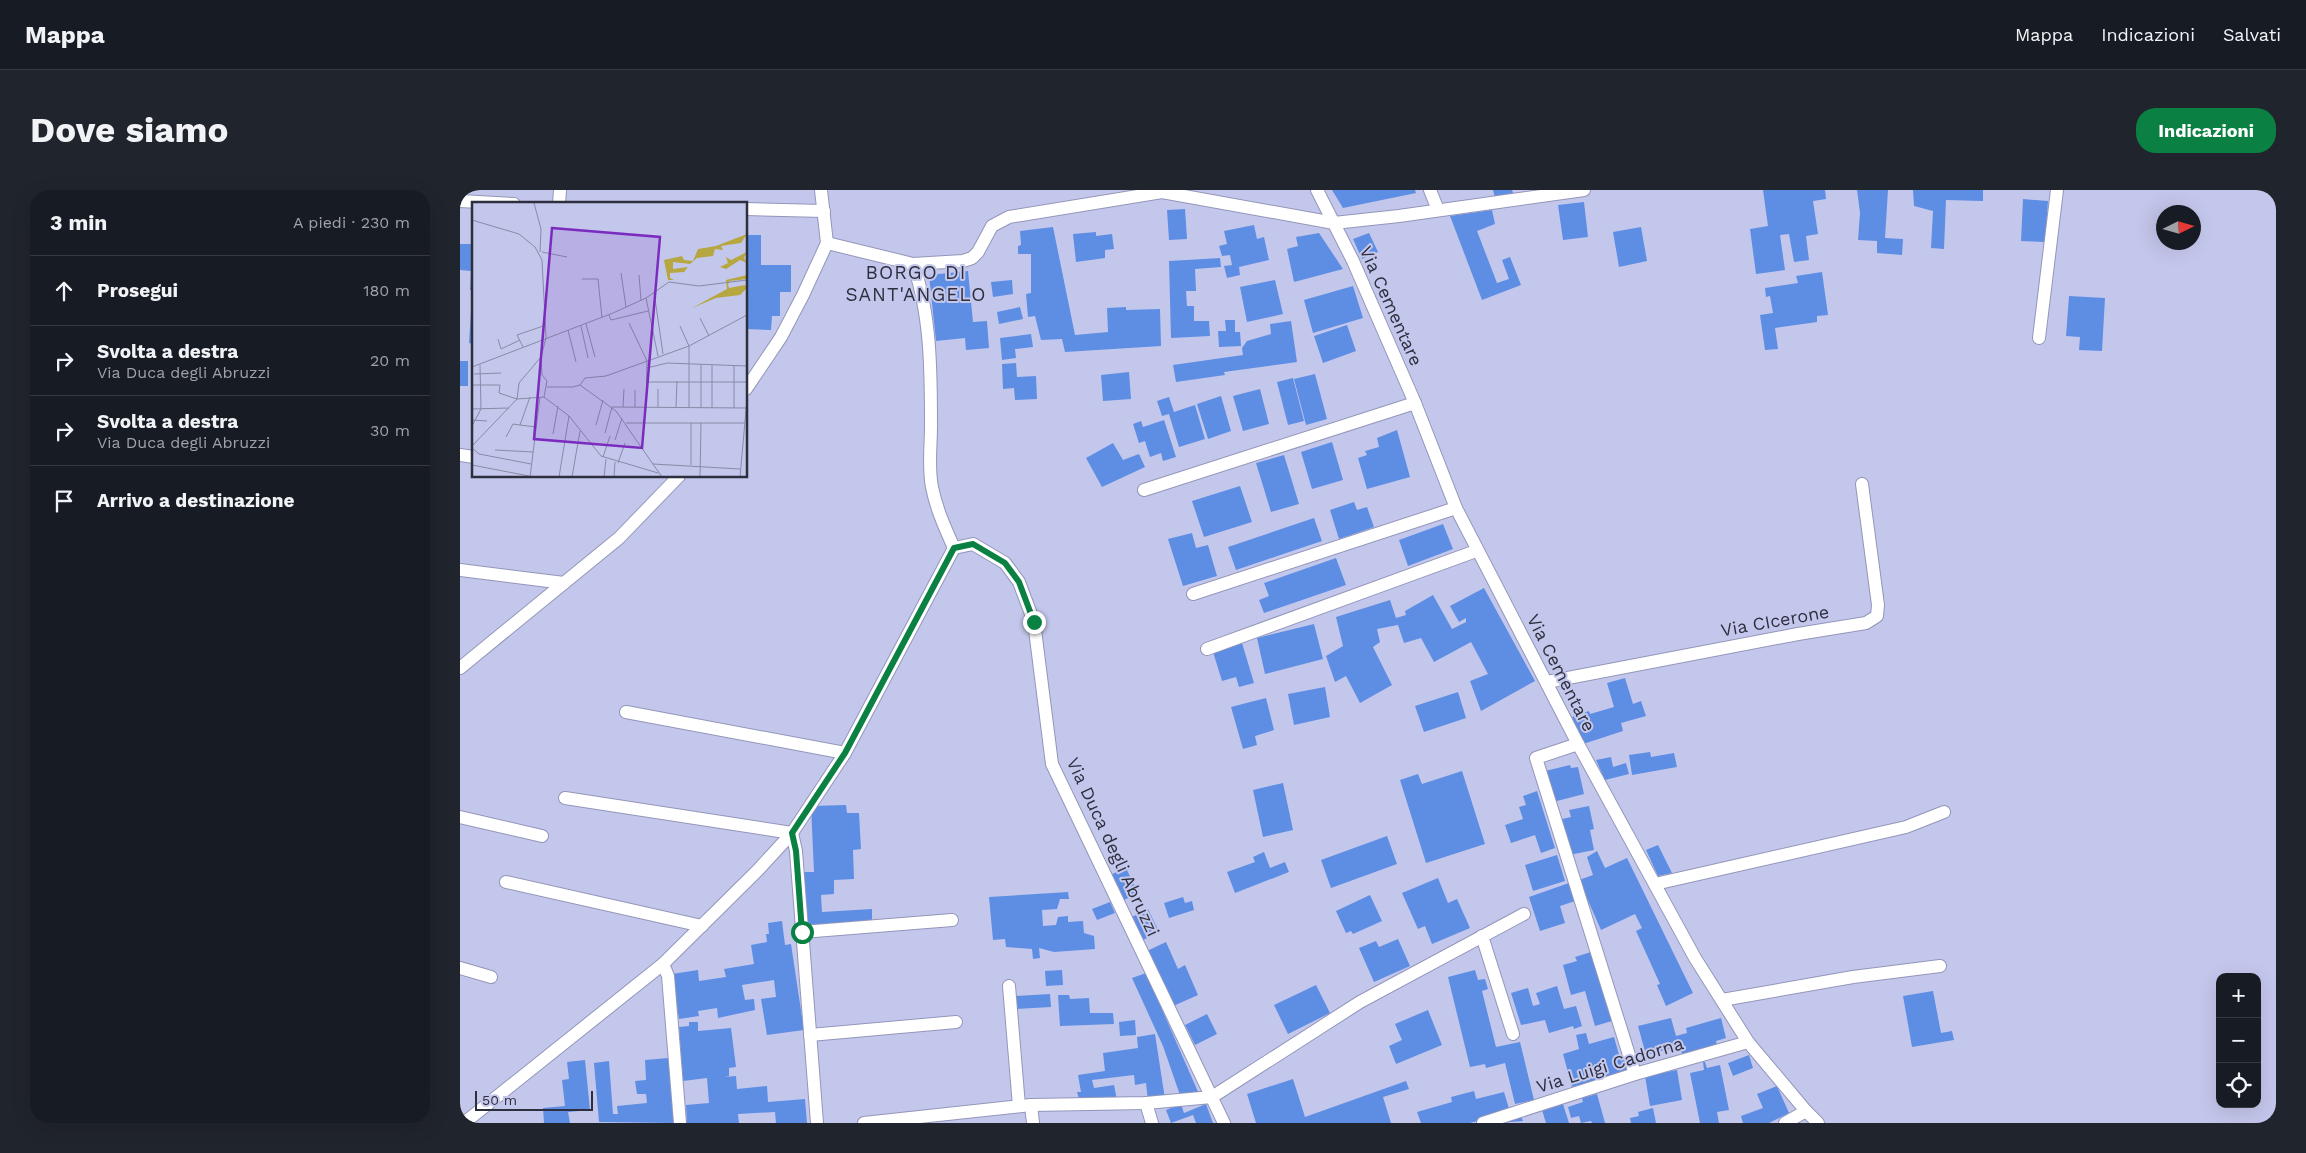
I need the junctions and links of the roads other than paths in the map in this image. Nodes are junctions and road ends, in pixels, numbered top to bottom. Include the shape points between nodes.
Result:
1 (821, 190) edge
2 (1317, 190) edge
3 (1430, 190) edge
4 (1584, 190) edge
5 (2057, 190) edge
6 (1162, 191) edge
7 (460, 201) edge
8 (478, 202) edge
9 (748, 209) edge
10 (1438, 210) junction
11 (824, 211) junction
12 (1334, 223) junction
13 (827, 243) junction
14 (912, 264) junction
15 (2039, 338) dead end
16 (751, 373) edge
17 (1415, 403) junction
18 (677, 478) edge
19 (1862, 484) dead end
20 (1144, 490) dead end
21 (1456, 508) junction
22 (954, 548) junction
23 (1476, 551) junction
24 (460, 570) edge
25 (564, 583) junction
26 (1193, 594) dead end
27 (1207, 649) dead end
28 (460, 668) edge
29 (1547, 682) junction
30 (626, 712) dead end
31 (1578, 744) junction
32 (845, 753) junction
33 (565, 798) dead end
34 (1944, 812) dead end
35 (460, 817) edge
36 (792, 833) junction
37 (542, 836) dead end
38 (506, 882) dead end
39 (1655, 884) junction
40 (1524, 914) dead end
41 (952, 920) dead end
42 (702, 926) junction
43 (802, 932) junction
44 (1482, 936) junction
45 (663, 964) junction
46 (1940, 966) dead end
47 (460, 968) edge
48 (491, 977) dead end
49 (1009, 986) dead end
50 (1722, 1000) junction
51 (956, 1022) dead end
52 (1513, 1034) dead end
53 (810, 1035) junction
54 (1748, 1042) junction
55 (1635, 1074) junction
56 (1212, 1097) junction
57 (1146, 1103) junction
58 (1025, 1106) junction
59 (1806, 1111) junction
60 (464, 1123) edge
61 (680, 1123) edge
62 (816, 1123) edge
63 (864, 1123) edge
64 (1033, 1123) edge
65 (1152, 1123) edge
66 (1224, 1123) edge
67 (1483, 1123) edge
68 (1785, 1123) edge
69 (1818, 1123) edge

1 - 11 street
2 - 12 street, Via Cementare
3 - 10 street
4 - 10 street
5 - 15 street
6 - 12 street
6 - 14 street via 1009,217 992,226 972,258
7 - 8 street
9 - 11 street
10 - 12 street
11 - 13 street
12 - 17 street, Via Cementare
13 - 14 street
13 - 16 street via 781,337
14 - 22 street via 917,275 931,372 932,486
17 - 20 street
17 - 21 street, Via Cementare
18 - 25 street via 619,538
19 - 29 street, Via CIcerone via 1878,605 1877,616 1866,623
21 - 23 street, Via Cementare
21 - 26 street
22 - 32 street
22 - 56 street, Via Duca degli Abruzzi via 973,544 1005,563 1019,582 1034,622 1052,764
23 - 27 street
23 - 29 street, Via Cementare
24 - 25 street
25 - 28 street
29 - 31 street, Via Cementare
30 - 32 street
31 - 39 street, Via Cementare
31 - 55 street via 1536,758
32 - 36 street
33 - 36 street
34 - 39 street via 1906,828
35 - 37 street
36 - 42 street
36 - 43 street
38 - 42 street
39 - 50 street, Via Cementare via 1694,958
40 - 44 street
41 - 43 street
42 - 45 street
43 - 53 street
44 - 52 street
44 - 56 street via 1360,1002
45 - 60 street
45 - 61 street via 668,976
46 - 50 street via 1833,980
47 - 48 street
49 - 58 street
50 - 54 street, Via Cementare
51 - 53 street
53 - 62 street
54 - 55 street, Via Luigi Cadorna
54 - 59 street, Via Cementare
55 - 67 street, Via Luigi Cadorna
56 - 57 street
56 - 66 street, Via Duca degli Abruzzi
57 - 58 street
57 - 65 street
58 - 63 street
58 - 64 street
59 - 68 street
59 - 69 street, Via Cementare

